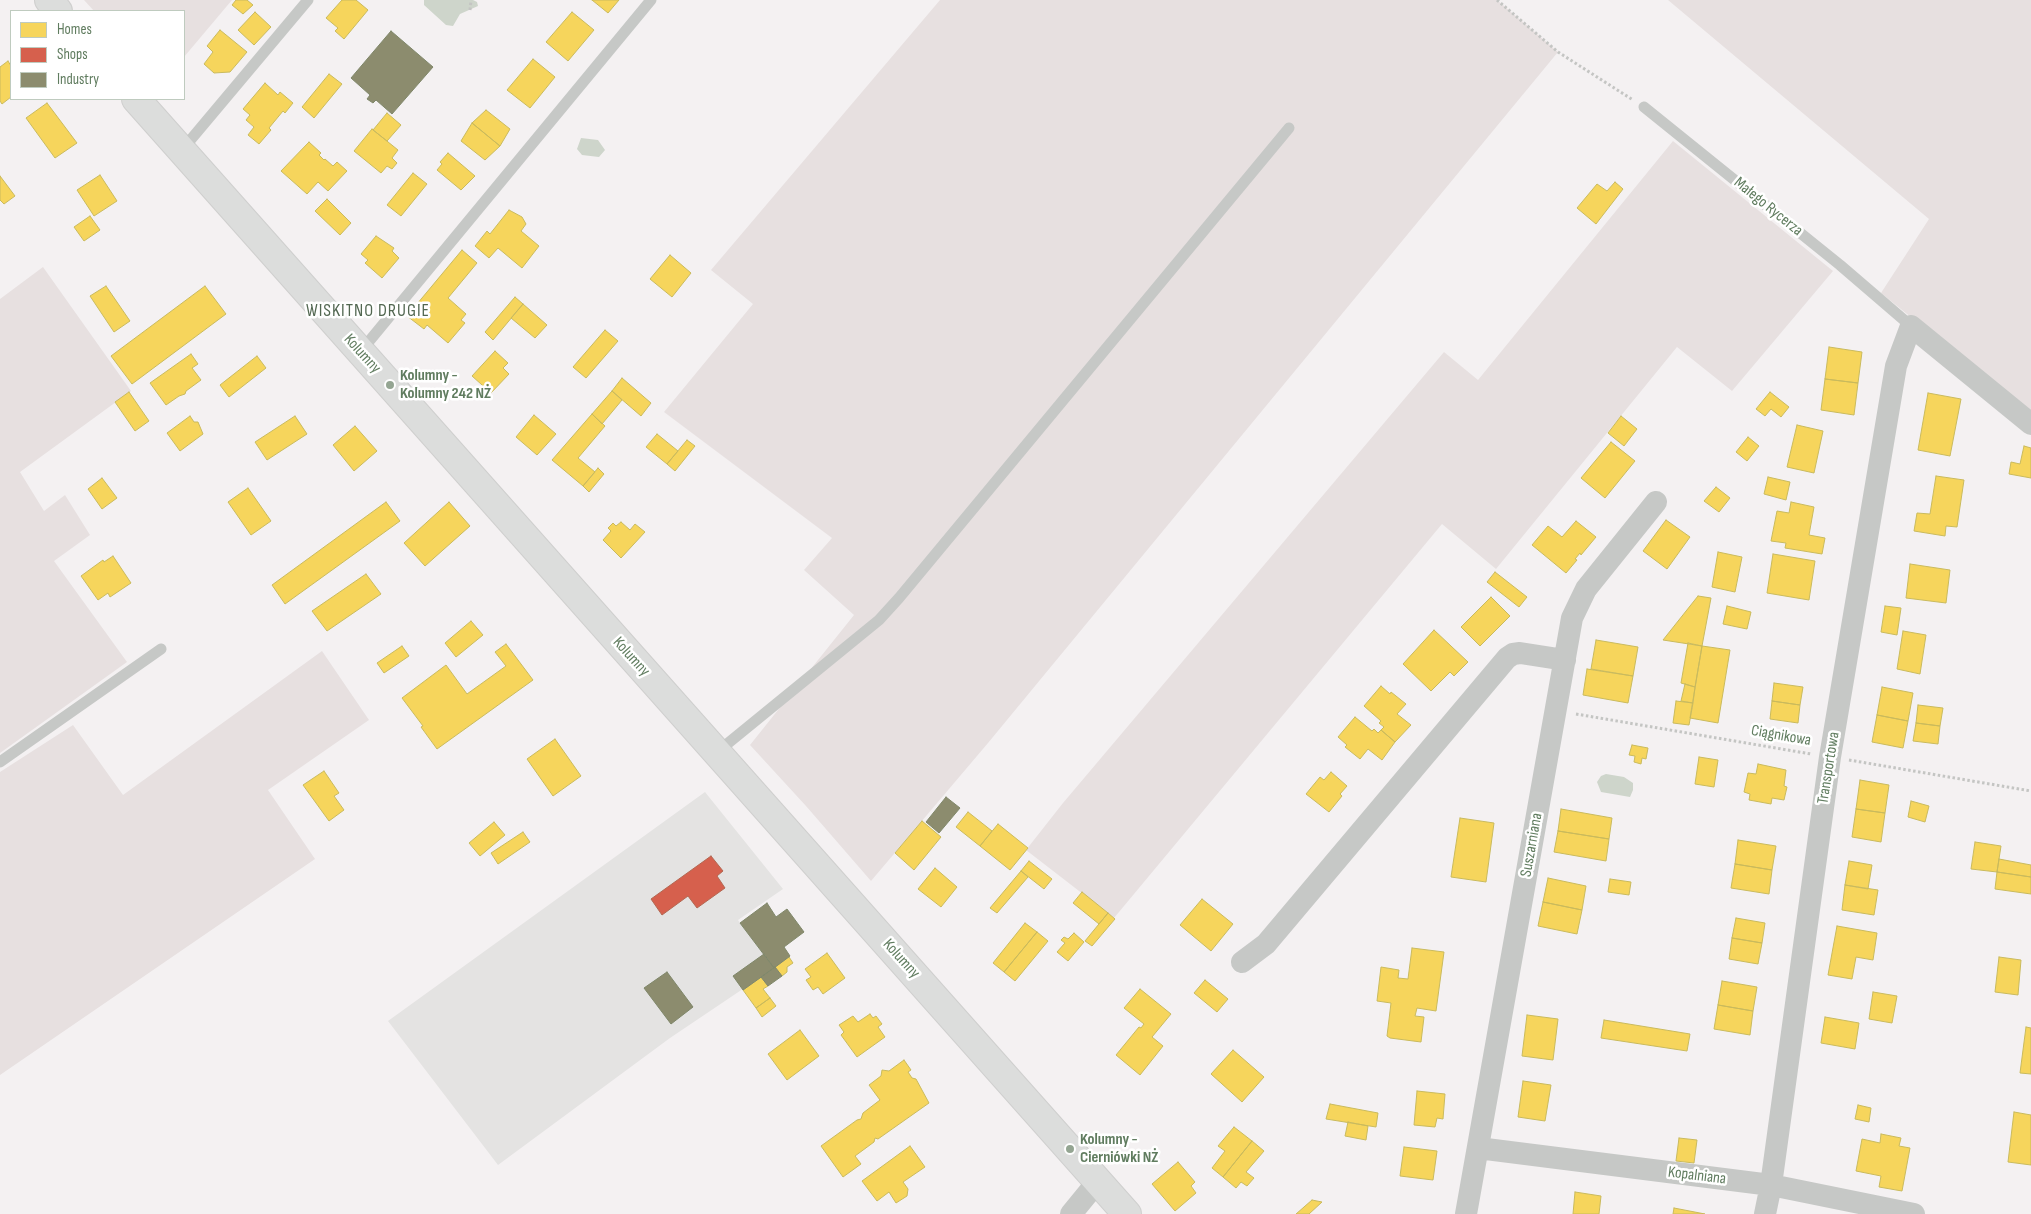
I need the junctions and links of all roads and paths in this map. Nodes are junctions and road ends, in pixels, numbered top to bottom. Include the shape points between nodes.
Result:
1 (48, 0) edge
2 (308, 0) edge
3 (471, 0) edge
4 (651, 0) edge
5 (1497, 0) edge
6 (57, 10) edge
7 (470, 10) dead end
8 (137, 100) edge
9 (1644, 107) joint
10 (1289, 128) dead end
11 (182, 150) junction
12 (1911, 326) junction
13 (360, 352) junction
14 (2031, 424) edge
15 (1656, 502) dead end
16 (161, 649) dead end
17 (1565, 660) junction
18 (1556, 711) junction
19 (716, 753) junction
20 (1830, 757) junction
21 (0, 762) edge
22 (2031, 791) edge
23 (1242, 962) dead end
24 (1478, 1148) junction
25 (1098, 1181) junction
26 (1770, 1185) junction
27 (1071, 1214) edge
28 (1128, 1214) edge
29 (1466, 1214) edge
30 (1765, 1214) edge
31 (1914, 1214) edge

1 - 6 street
2 - 11 lane
3 - 7 path
4 - 13 lane
5 - 9 path via 1558,52
8 - 11 street, Kolumny
9 - 12 lane, Małego Rycerza
10 - 19 lane via 879,620
11 - 13 street, Kolumny
12 - 14 street, Małego Rycerza
12 - 20 street, Transportowa via 1896,366
13 - 19 street, Kolumny
15 - 17 street, Suszarniana via 1586,589 1572,618
16 - 21 lane
17 - 18 street, Suszarniana
17 - 23 street via 1520,653 1507,658 1266,944
18 - 20 path, Ciągnikowa
18 - 24 street, Suszarniana
19 - 25 street, Kolumny
20 - 22 path, Ciągnikowa
20 - 26 street, Transportowa
24 - 26 street, Kopalniana
24 - 29 street, Suszarniana
25 - 27 street
25 - 28 street, Kolumny
26 - 30 street, Transportowa
26 - 31 street, Kopalniana

